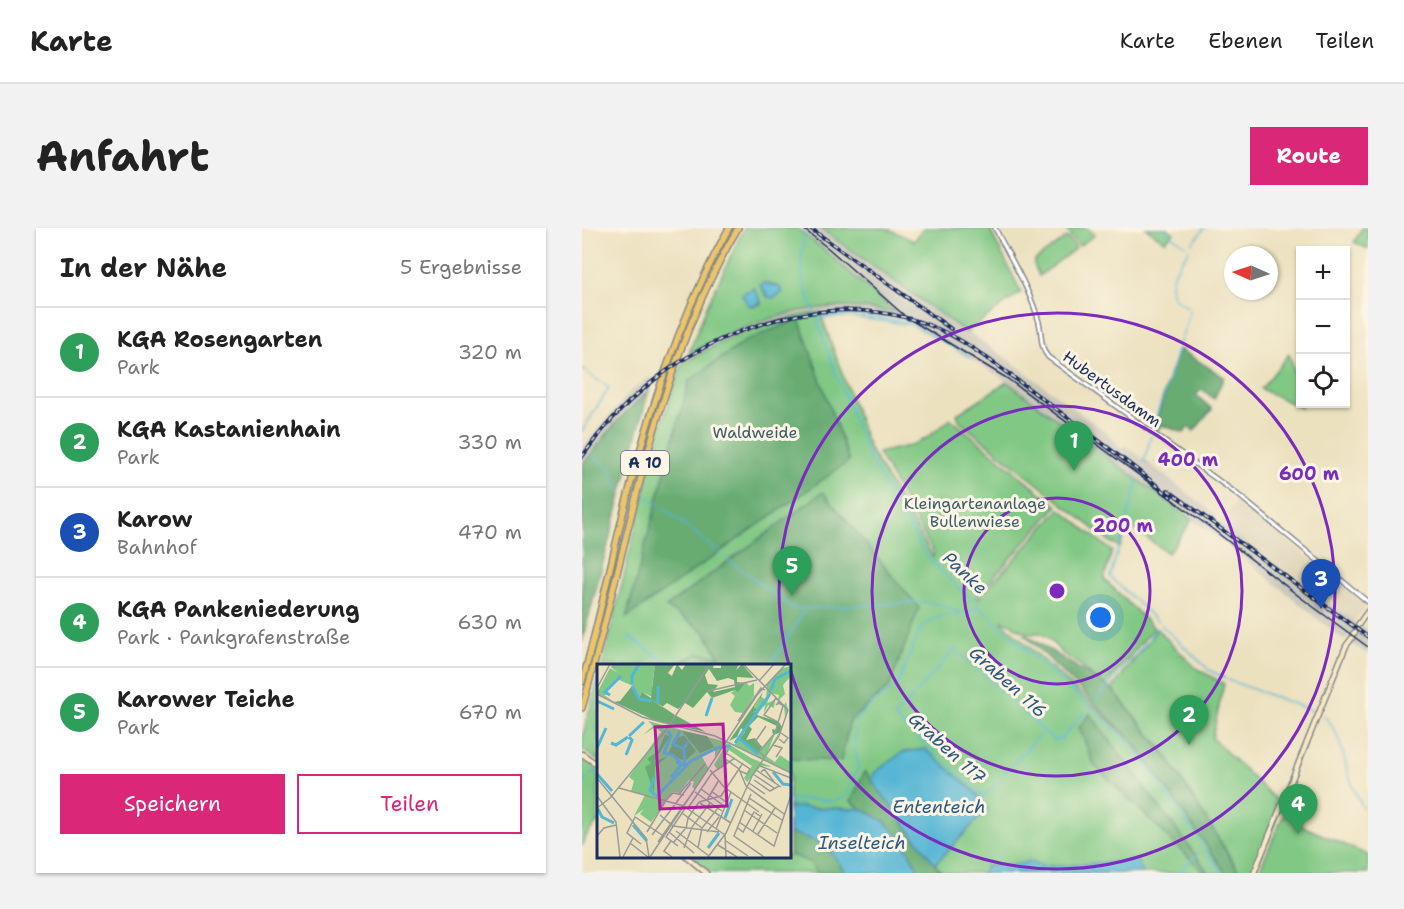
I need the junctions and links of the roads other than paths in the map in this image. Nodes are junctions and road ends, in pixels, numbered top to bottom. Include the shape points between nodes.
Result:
1 (729, 228) edge
2 (738, 228) edge
3 (995, 228) edge
4 (1368, 602) edge
5 (1368, 611) edge
6 (1358, 625) dead end
7 (1353, 635) dead end
8 (582, 682) edge
9 (582, 708) edge
10 (582, 754) edge
11 (597, 764) edge
12 (688, 858) edge
13 (706, 873) edge
14 (1254, 873) edge

1 - 8 highway, A 10 via 690,306 661,383
2 - 9 highway, A 10 via 704,293 669,381
3 - 4 street, Hubertusdamm via 1036,313 1043,349 1052,360 1239,496
5 - 6 main road
7 - 14 main road
10 - 11 main road
12 - 13 main road

